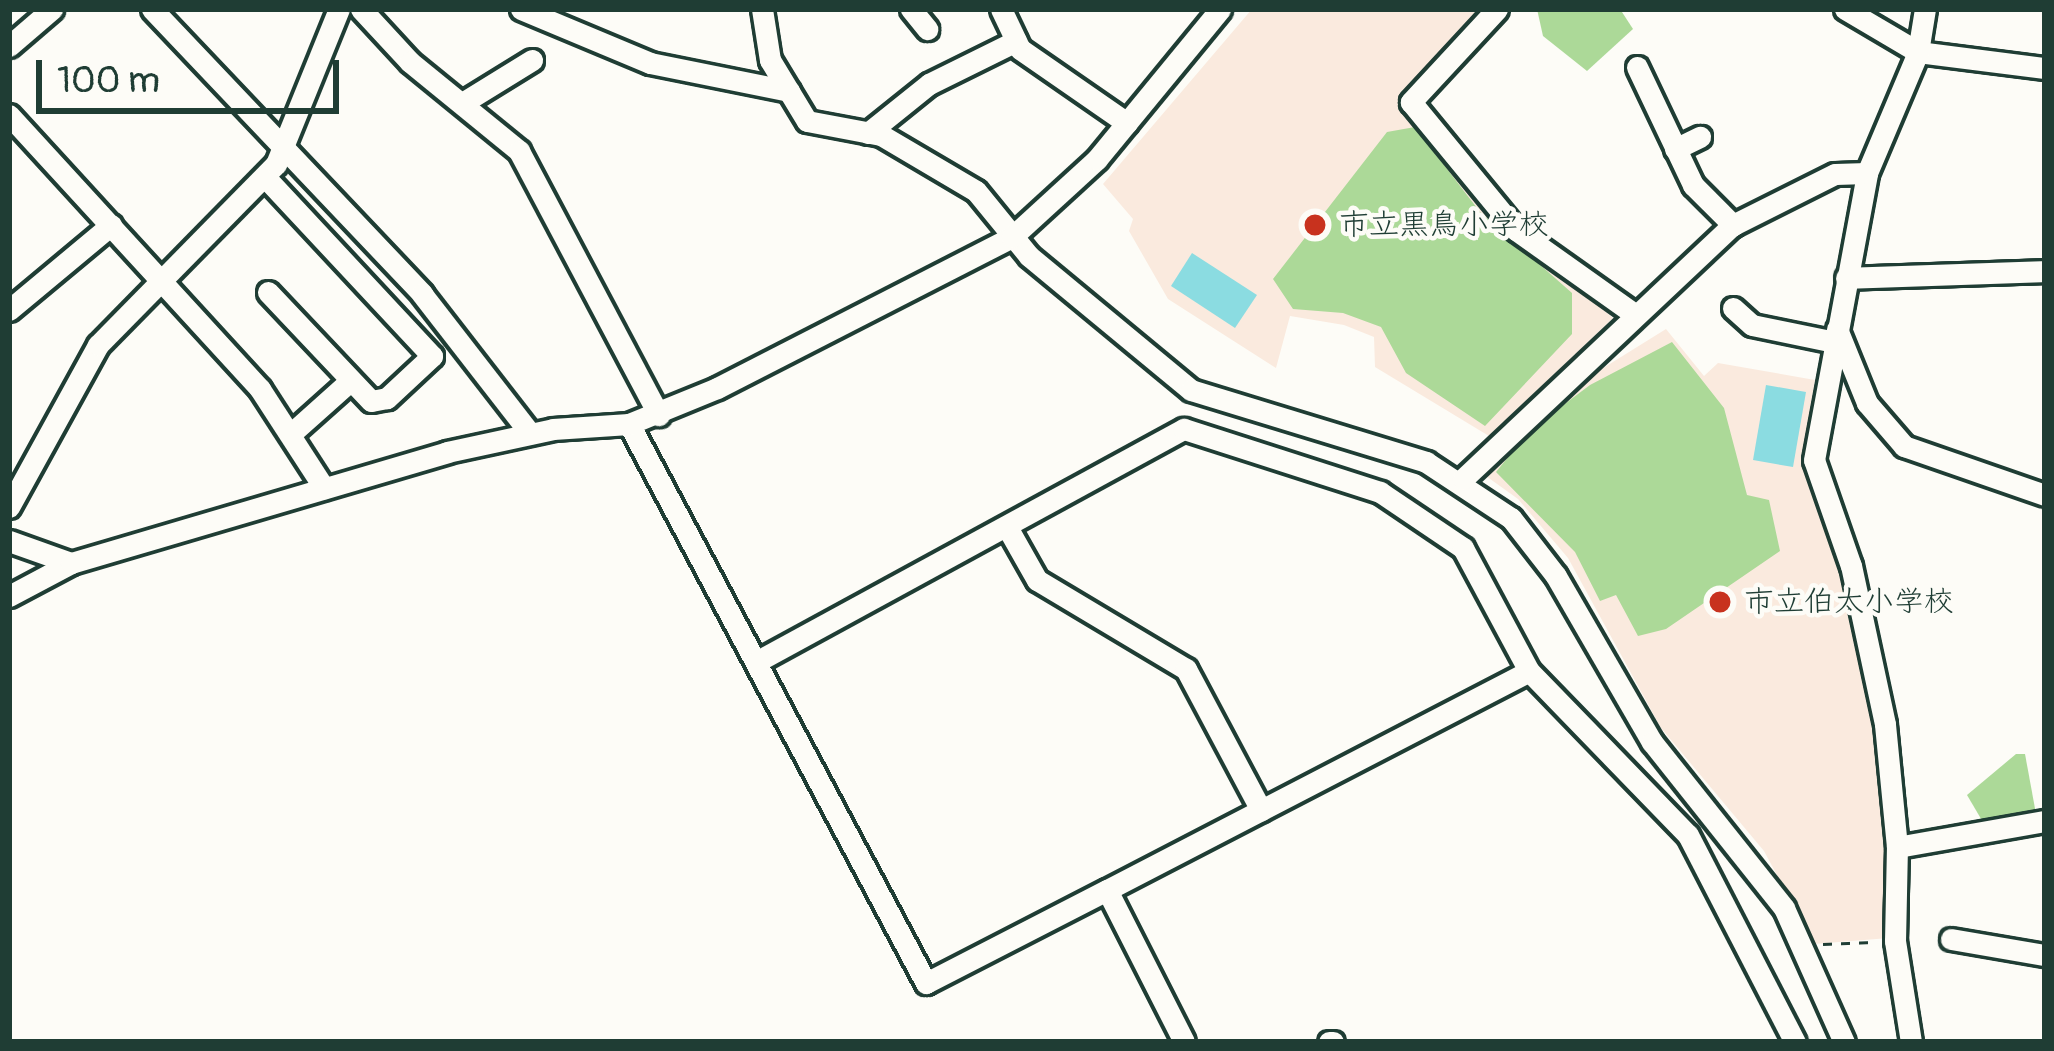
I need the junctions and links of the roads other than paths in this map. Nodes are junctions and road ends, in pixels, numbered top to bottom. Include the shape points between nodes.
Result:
1 (52, 9) edge
2 (152, 9) edge
3 (339, 9) edge
4 (361, 9) edge
5 (521, 9) edge
6 (762, 9) edge
7 (911, 9) edge
8 (1001, 9) edge
9 (1220, 9) edge
10 (1497, 9) edge
11 (1845, 9) edge
12 (1925, 9) edge
13 (927, 28) dead end
14 (1016, 41) junction
15 (9, 46) edge
16 (1918, 52) junction
17 (532, 60) dead end
18 (1637, 67) dead end
19 (2045, 68) edge
20 (789, 91) junction
21 (464, 102) junction
22 (9, 115) edge
23 (1127, 123) junction
24 (868, 133) junction
25 (1700, 136) dead end
26 (286, 148) junction
27 (1675, 149) junction
28 (1867, 173) junction
29 (265, 177) junction
30 (111, 225) junction
31 (1733, 225) junction
32 (1012, 237) junction
33 (2045, 271) edge
34 (1846, 278) junction
35 (161, 281) junction
36 (268, 292) dead end
37 (1733, 308) dead end
38 (9, 310) edge
39 (1634, 313) junction
40 (1836, 335) junction
41 (351, 380) junction
42 (659, 415) junction
43 (629, 424) junction
44 (294, 431) junction
45 (530, 433) junction
46 (1462, 479) junction
47 (324, 488) junction
48 (2045, 495) edge
49 (9, 507) edge
50 (1007, 527) junction
51 (9, 541) edge
52 (71, 562) junction
53 (9, 596) edge
54 (756, 662) junction
55 (1528, 671) junction
56 (1262, 810) junction
57 (2045, 821) edge
58 (1898, 848) junction
59 (1107, 890) junction
60 (1951, 939) dead end
61 (2045, 955) edge
62 (1184, 1042) edge
63 (1795, 1042) edge
64 (1844, 1042) edge
65 (1911, 1042) edge

1 - 15 street
2 - 26 street
3 - 26 street
4 - 21 street via 410,62
5 - 20 street via 650,62
6 - 20 street via 770,60
7 - 13 street
8 - 14 street
9 - 23 street
10 - 39 street via 1411,102 1516,230
11 - 16 street
12 - 16 street
14 - 23 street
14 - 24 street via 929,84
16 - 19 street
16 - 28 street
17 - 21 street via 503,65
18 - 27 street
20 - 24 street via 806,121
21 - 42 street via 519,151
22 - 30 street
23 - 32 street
24 - 32 street via 926,157 976,191
25 - 27 street
26 - 29 street
26 - 45 street via 422,293
27 - 31 street via 1693,185
28 - 31 street via 1835,174
28 - 34 street
29 - 35 street
29 - 41 street via 432,356 386,398 371,400
30 - 35 street
30 - 38 street
31 - 39 street
32 - 42 street
32 - 46 street via 1191,390
33 - 34 street
34 - 40 street
35 - 44 street
35 - 49 street via 98,346
36 - 41 street
37 - 40 street
39 - 46 street
40 - 48 street via 1867,403 1904,446
40 - 58 street via 1814,460 1851,566
41 - 44 street
42 - 43 street
43 - 45 street
43 - 54 street
44 - 47 street
45 - 47 street
46 - 64 street via 1541,552 1627,704 1767,884
47 - 52 street
50 - 54 street
50 - 55 street via 1168,434 1197,430 1380,492 1447,530
50 - 56 street via 1037,580 1186,669
51 - 52 street
52 - 53 street
54 - 59 street via 926,983
55 - 56 street
55 - 63 street via 1707,860
56 - 59 street
57 - 58 street
58 - 65 street via 1895,941
59 - 62 street
60 - 61 street via 2023,958

